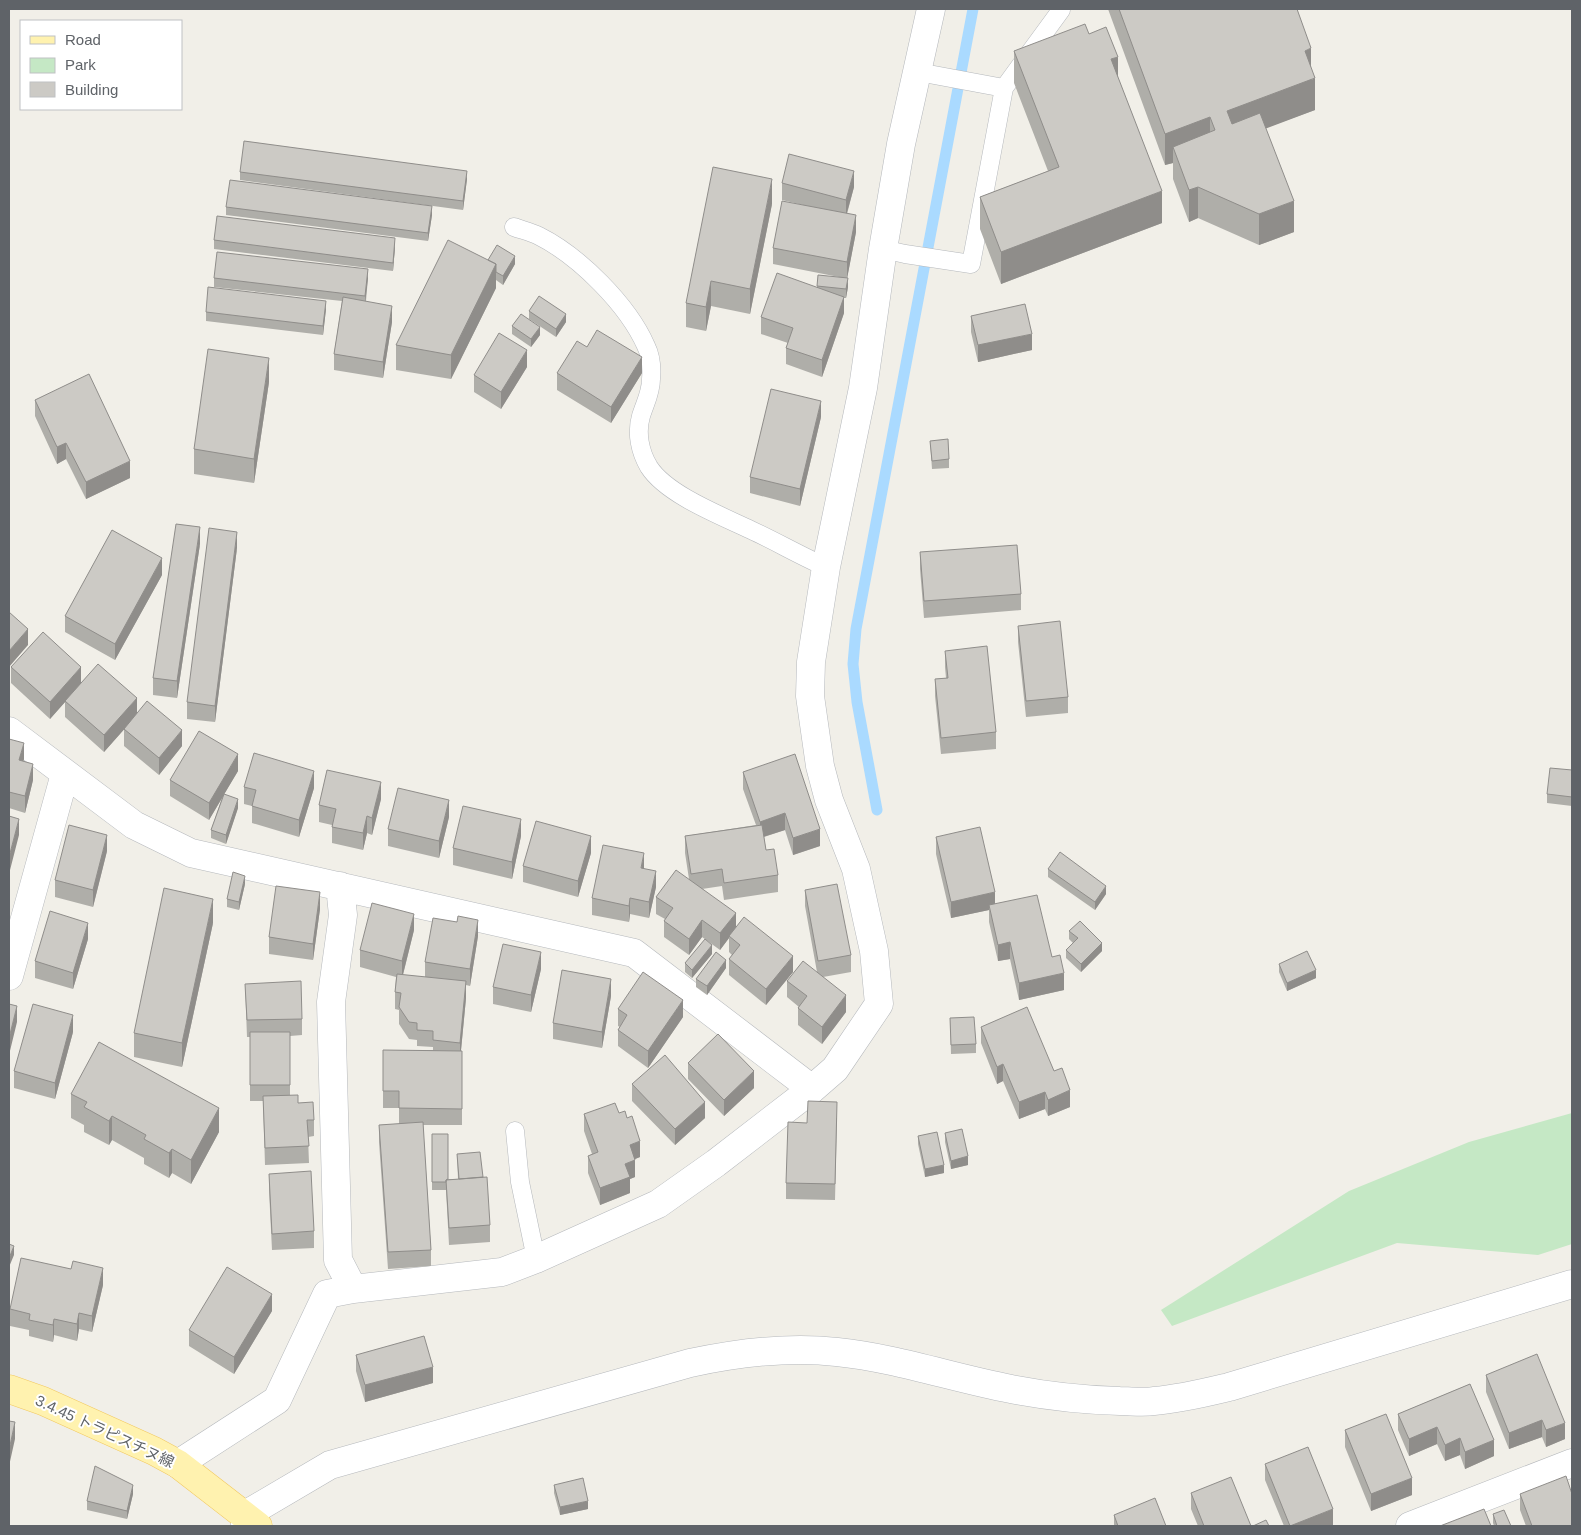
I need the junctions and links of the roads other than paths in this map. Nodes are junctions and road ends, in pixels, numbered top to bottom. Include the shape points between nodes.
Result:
1 (931, 9) edge
2 (1061, 10) dead end
3 (928, 74) junction
4 (1004, 88) junction
5 (514, 227) dead end
6 (894, 251) junction
7 (826, 567) junction
8 (9, 730) edge
9 (65, 774) junction
10 (340, 886) junction
11 (9, 976) edge
12 (812, 1089) junction
13 (515, 1131) dead end
14 (536, 1259) junction
15 (1572, 1284) edge
16 (352, 1289) junction
17 (9, 1389) edge
18 (1572, 1463) edge
19 (178, 1464) junction
20 (249, 1523) edge
21 (1410, 1526) edge

1 - 3 street
2 - 4 lane
3 - 4 lane
3 - 6 street via 901,144
4 - 6 lane via 971,264
5 - 7 lane via 538,236 583,267 621,304 647,347 651,381 641,416 640,446 660,481 727,519
6 - 7 street
7 - 12 street via 811,662 810,696 820,766 856,869 874,951 878,1004 834,1069
8 - 9 street
9 - 10 street via 134,825 191,853
9 - 11 street
10 - 12 street via 634,953
10 - 16 street via 343,915 331,1002 338,1260
12 - 14 street via 658,1204
13 - 14 lane via 520,1182
14 - 16 street via 502,1272
15 - 20 street via 1229,1387 1152,1402 1098,1400 1011,1389 835,1351 798,1350 723,1356 330,1465
16 - 19 street via 327,1294 277,1400
17 - 19 main road, 3.4.45 トラピスチヌ線 via 112,1431
18 - 21 street
19 - 20 main road, 3.4.45 トラピスチヌ線

